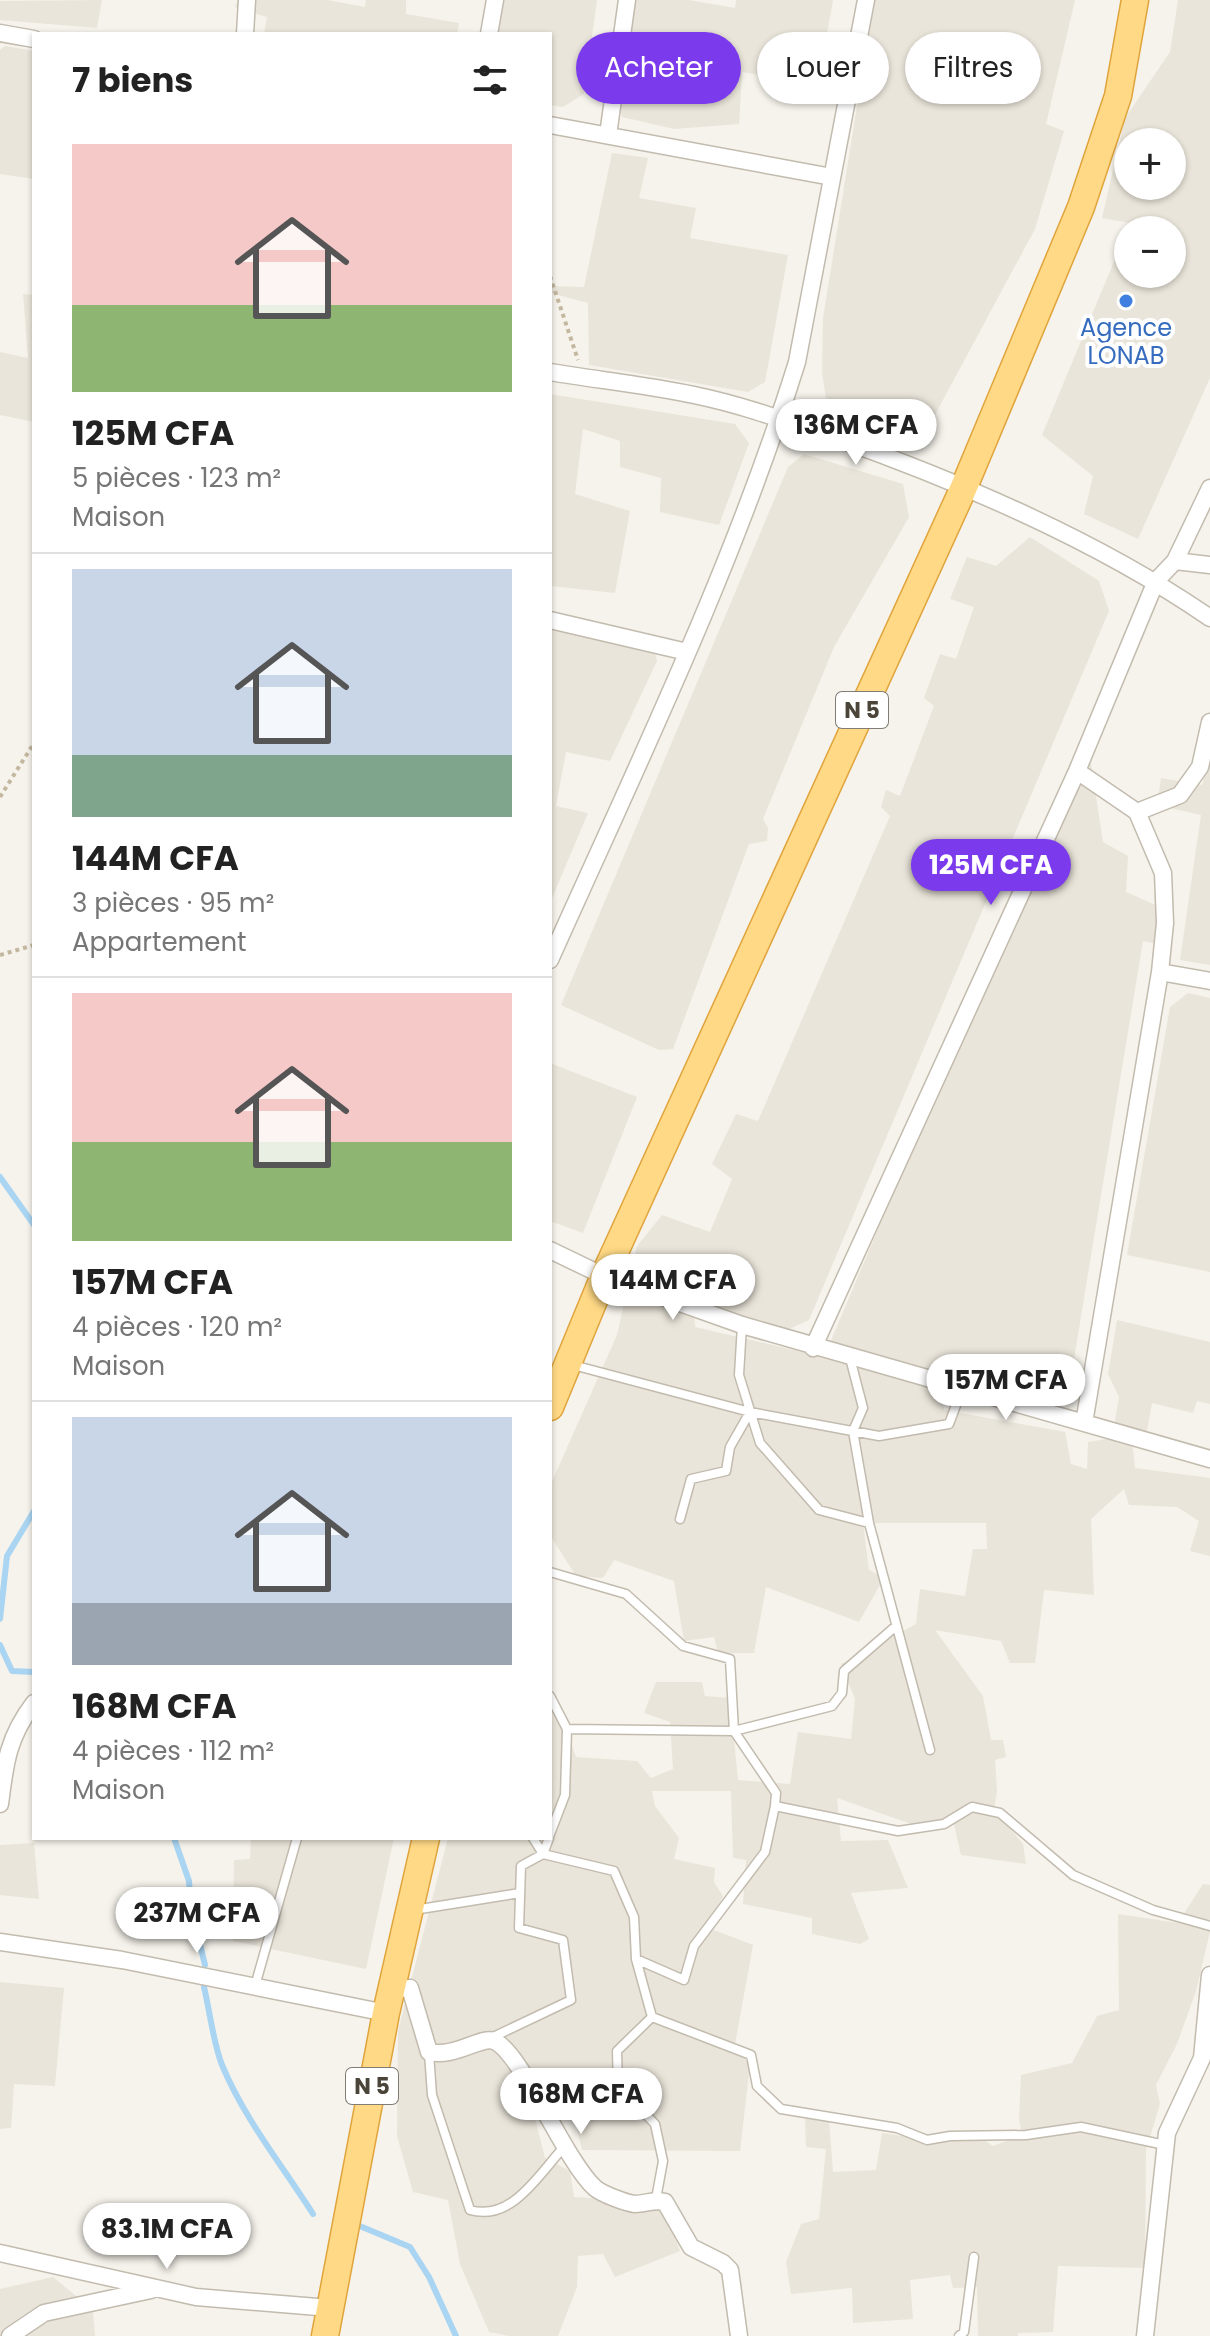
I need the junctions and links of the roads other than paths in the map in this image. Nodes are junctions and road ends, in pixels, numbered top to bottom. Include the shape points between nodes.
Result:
1 (247, 0) edge
2 (495, 0) edge
3 (627, 0) edge
4 (866, 0) edge
5 (1135, 0) edge
6 (245, 32) edge
7 (489, 32) edge
8 (0, 33) edge
9 (32, 39) edge
10 (552, 125) edge
11 (608, 135) junction
12 (832, 177) junction
13 (552, 372) edge
14 (779, 418) junction
15 (964, 487) junction
16 (1210, 488) edge
17 (1175, 561) junction
18 (1210, 565) edge
19 (1156, 581) junction
20 (1210, 618) edge
21 (552, 620) edge
22 (687, 652) junction
23 (1210, 722) edge
24 (1077, 771) junction
25 (1137, 812) junction
26 (552, 956) edge
27 (1160, 972) junction
28 (1210, 981) edge
29 (552, 1251) edge
30 (604, 1276) junction
31 (742, 1325) junction
32 (813, 1348) junction
33 (850, 1358) junction
34 (566, 1363) junction
35 (962, 1389) junction
36 (552, 1402) edge
37 (750, 1412) junction
38 (1084, 1423) junction
39 (853, 1431) junction
40 (1210, 1459) edge
41 (680, 1519) dead end
42 (869, 1523) junction
43 (552, 1573) edge
44 (896, 1626) junction
45 (552, 1700) edge
46 (32, 1706) edge
47 (567, 1729) junction
48 (734, 1731) junction
49 (930, 1750) dead end
50 (0, 1804) edge
51 (775, 1806) junction
52 (552, 1828) edge
53 (296, 1840) edge
54 (426, 1840) edge
55 (534, 1840) edge
56 (548, 1840) edge
57 (543, 1854) junction
58 (520, 1893) junction
59 (411, 1911) junction
60 (1210, 1926) edge
61 (0, 1942) edge
62 (636, 1959) junction
63 (1210, 1975) edge
64 (255, 1986) junction
65 (389, 2001) junction
66 (652, 2017) junction
67 (487, 2040) junction
68 (429, 2052) junction
69 (618, 2086) junction
70 (545, 2114) junction
71 (1166, 2146) junction
72 (564, 2147) junction
73 (656, 2199) junction
74 (0, 2253) edge
75 (974, 2257) dead end
76 (156, 2289) junction
77 (330, 2308) junction
78 (738, 2330) edge
79 (10, 2336) edge
80 (325, 2336) edge
81 (751, 2336) edge
82 (959, 2336) edge
83 (1145, 2336) edge

1 - 6 street
2 - 7 street
3 - 11 street
4 - 12 street
5 - 15 highway, N 5 via 1118,96 1081,207
8 - 9 street
10 - 11 street
11 - 12 street
12 - 14 street via 797,362
13 - 14 street via 695,395
14 - 15 street
14 - 22 street
15 - 19 street
15 - 30 highway, N 5
16 - 17 street
17 - 18 street
17 - 19 street
19 - 20 street
19 - 24 street
21 - 22 street
22 - 26 street
23 - 25 street via 1200,767 1180,795
24 - 25 street
24 - 32 street
25 - 27 street via 1163,873
27 - 28 street
27 - 38 street
29 - 30 street
30 - 31 street
30 - 34 highway, N 5
31 - 32 street
31 - 37 lane via 739,1375
32 - 33 street
33 - 35 street
33 - 39 lane via 863,1408
34 - 36 highway, N 5
34 - 37 lane
35 - 38 street
35 - 39 lane via 949,1424 879,1436
37 - 39 lane
37 - 41 lane via 730,1447 726,1471 691,1479
37 - 42 lane via 760,1443 819,1510
38 - 40 street
39 - 42 lane
42 - 44 lane
43 - 48 lane via 626,1594 683,1646 730,1659
44 - 48 lane via 844,1671 842,1693 832,1706
44 - 49 lane
45 - 47 lane
46 - 50 street via 11,1739
47 - 48 lane
47 - 52 lane via 565,1795
48 - 51 lane via 776,1793
51 - 60 lane via 898,1831 944,1824 972,1807 1000,1813 1073,1875 1153,1910
51 - 62 lane via 765,1852 694,1946 684,1980
53 - 64 lane
54 - 59 highway, N 5
55 - 57 lane
56 - 57 lane
57 - 58 lane via 521,1866
57 - 62 lane via 614,1871 634,1917
58 - 59 lane
58 - 67 lane via 519,1928 563,1940 571,2000
59 - 65 highway, N 5
61 - 64 street
62 - 66 lane
63 - 71 street via 1202,2058
64 - 65 street
65 - 68 street via 410,1988
65 - 77 highway, N 5
66 - 69 lane via 617,2051
66 - 71 lane via 751,2055 757,2086 781,2109 897,2128 927,2140 1081,2127
67 - 68 street via 444,2055
67 - 70 street via 512,2055
68 - 72 lane via 432,2095 470,2210 509,2207
69 - 70 lane via 578,2094
69 - 73 lane via 655,2124 663,2161
70 - 72 street
71 - 83 street
72 - 73 street via 596,2189 634,2204
73 - 78 street via 671,2209 691,2247 730,2270
74 - 76 street
75 - 82 lane via 964,2332
76 - 77 street
76 - 79 street via 44,2313
77 - 80 highway, N 5
78 - 81 lane

